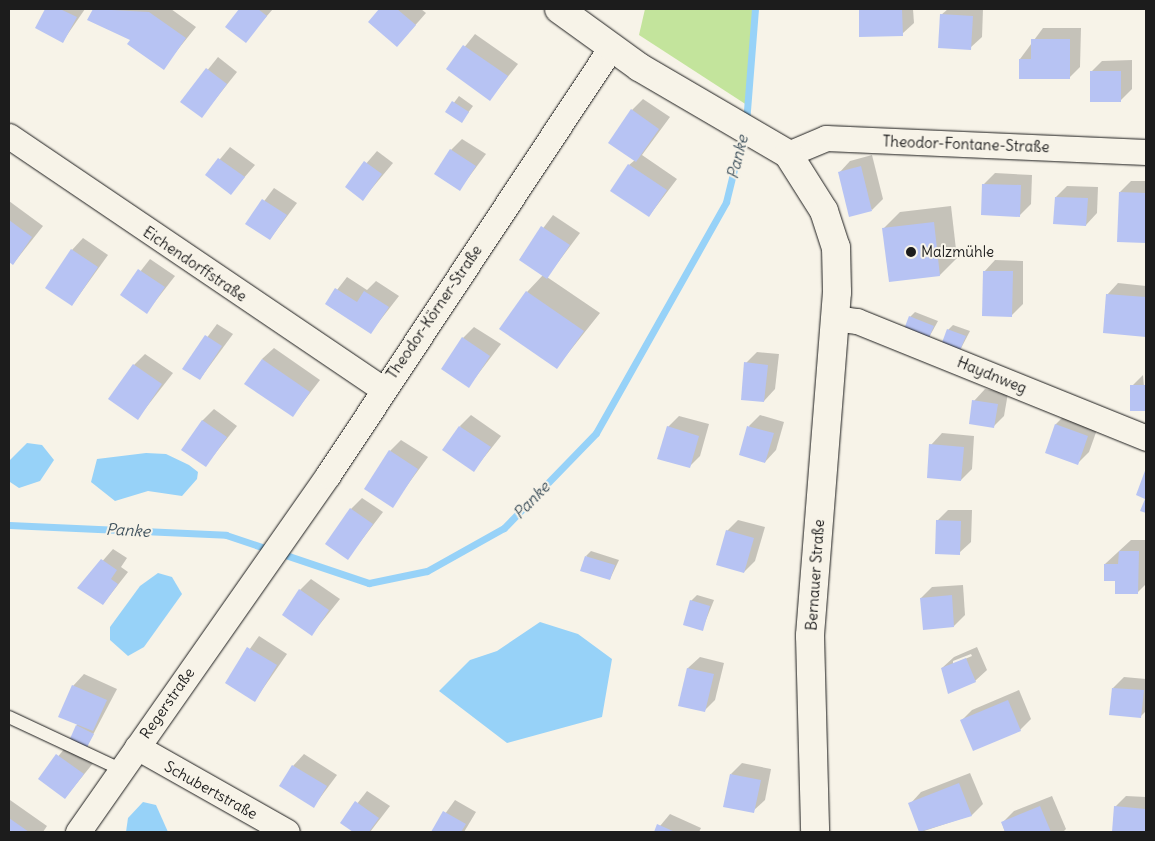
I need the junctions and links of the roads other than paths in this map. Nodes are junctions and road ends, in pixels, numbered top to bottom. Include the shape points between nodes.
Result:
1 (559, 9) edge
2 (610, 49) junction
3 (9, 136) edge
4 (1146, 152) edge
5 (788, 154) junction
6 (835, 318) junction
7 (383, 389) junction
8 (1146, 438) edge
9 (256, 575) joint
10 (9, 717) edge
11 (137, 746) junction
12 (120, 769) junction
13 (78, 832) edge
14 (287, 832) edge
15 (815, 832) edge

1 - 2 main road
2 - 5 main road via 756,132
2 - 7 street, Theodor-Körner-Straße
3 - 7 street, Eichendorffstraße
4 - 5 street, Theodor-Fontane-Straße via 826,138
5 - 6 main road, Bernauer Straße via 820,203 836,248
6 - 8 street, Haydnweg via 857,321
6 - 15 main road, Bernauer Straße via 810,636
7 - 9 street, Theodor-Körner-Straße
9 - 11 street, Regerstraße
10 - 12 lane
11 - 12 street, Regerstraße
11 - 14 street, Schubertstraße
12 - 13 street, Regerstraße

